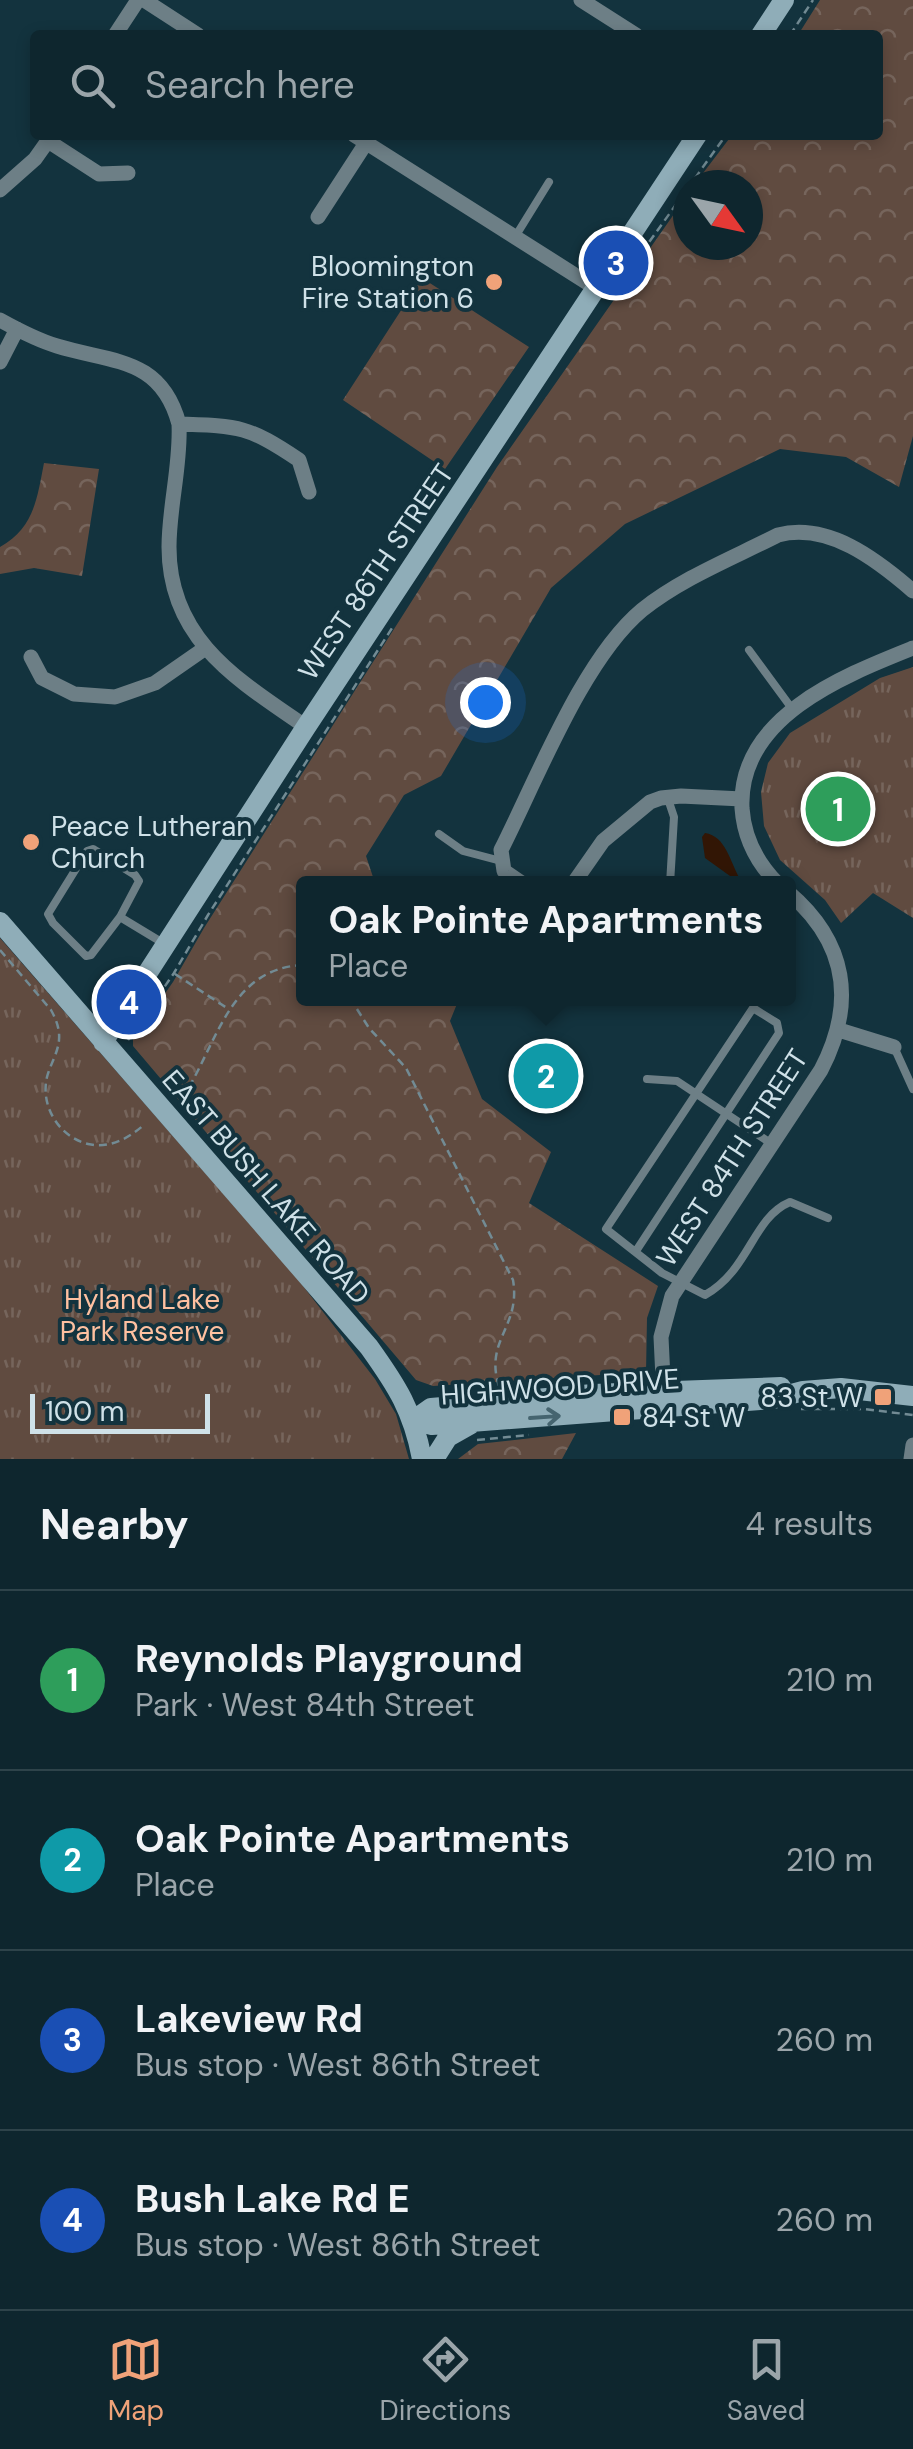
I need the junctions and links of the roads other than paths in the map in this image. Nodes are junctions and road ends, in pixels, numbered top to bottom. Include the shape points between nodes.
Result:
1 (141, 0) edge
2 (581, 0) edge
3 (784, 0) edge
4 (119, 30) edge
5 (190, 30) edge
6 (628, 30) edge
7 (764, 30) edge
8 (48, 140) edge
9 (53, 140) edge
10 (359, 140) edge
11 (362, 140) edge
12 (694, 140) edge
13 (128, 173) dead end
14 (548, 182) dead end
15 (0, 190) edge
16 (318, 217) dead end
17 (515, 237) junction
18 (607, 288) junction
19 (0, 320) edge
20 (17, 330) junction
21 (0, 362) edge
22 (179, 424) junction
23 (309, 492) dead end
24 (913, 590) edge
25 (913, 648) edge
26 (204, 649) junction
27 (749, 650) dead end
28 (31, 657) dead end
29 (793, 710) junction
30 (306, 728) junction
31 (668, 797) junction
32 (742, 798) junction
33 (440, 834) dead end
34 (500, 861) junction
35 (512, 876) edge
36 (579, 876) edge
37 (670, 876) edge
38 (770, 876) edge
39 (796, 899) edge
40 (120, 917) junction
41 (0, 922) edge
42 (166, 945) junction
43 (839, 1030) junction
44 (103, 1042) junction
45 (894, 1048) joint
46 (647, 1079) dead end
47 (913, 1089) edge
48 (696, 1094) junction
49 (726, 1113) junction
50 (772, 1144) junction
51 (828, 1218) dead end
52 (636, 1251) junction
53 (680, 1282) junction
54 (913, 1396) edge
55 (664, 1399) junction
56 (414, 1420) junction
57 (478, 1422) junction
58 (913, 1445) edge
59 (422, 1459) edge
60 (434, 1459) edge
61 (910, 1459) edge

1 - 4 street
1 - 5 street
2 - 6 street
3 - 7 street
8 - 15 street
9 - 13 street via 98,174
10 - 16 street
11 - 17 street
12 - 18 street, WEST 86TH STREET
14 - 17 lane
17 - 18 street
18 - 30 street, WEST 86TH STREET
19 - 20 street
20 - 21 street
20 - 22 street via 151,375
22 - 23 street via 256,432 300,460
22 - 26 street via 169,550 179,604
24 - 34 street via 845,544 795,531 668,591 600,658
25 - 29 street
26 - 28 street via 156,683 116,697 74,694 42,678
26 - 30 street
27 - 29 lane
29 - 32 street via 753,755
30 - 42 street, WEST 86TH STREET
31 - 32 street
31 - 36 street via 650,802 602,842
31 - 37 lane via 674,817
32 - 38 street via 751,848
33 - 34 lane via 463,852
34 - 35 street
39 - 43 street, WEST 84TH STREET via 834,952 843,1000
40 - 40 lane via 138,878 88,851 50,919 86,956
40 - 42 lane
41 - 44 street, EAST BUSH LAKE ROAD
42 - 44 street, WEST 86TH STREET
43 - 45 street
43 - 50 street, WEST 84TH STREET
44 - 56 street, EAST BUSH LAKE ROAD via 369,1347
45 - 47 lane
46 - 48 lane via 677,1081
48 - 49 lane
48 - 49 lane via 754,1008 777,1023 779,1033
48 - 52 lane via 606,1229
49 - 50 lane
49 - 52 lane
50 - 53 street, WEST 84TH STREET
51 - 53 lane via 790,1202 772,1210 724,1285 706,1295
52 - 53 lane
53 - 55 street, WEST 84TH STREET via 661,1337
54 - 55 street, HIGHWOOD DRIVE via 772,1386
55 - 56 street, HIGHWOOD DRIVE via 430,1408
57 -> 55 street, HIGHWOOD DRIVE
56 - 57 street, HIGHWOOD DRIVE
56 - 59 street, EAST BUSH LAKE ROAD
57 - 60 street via 448,1437
58 - 61 street

